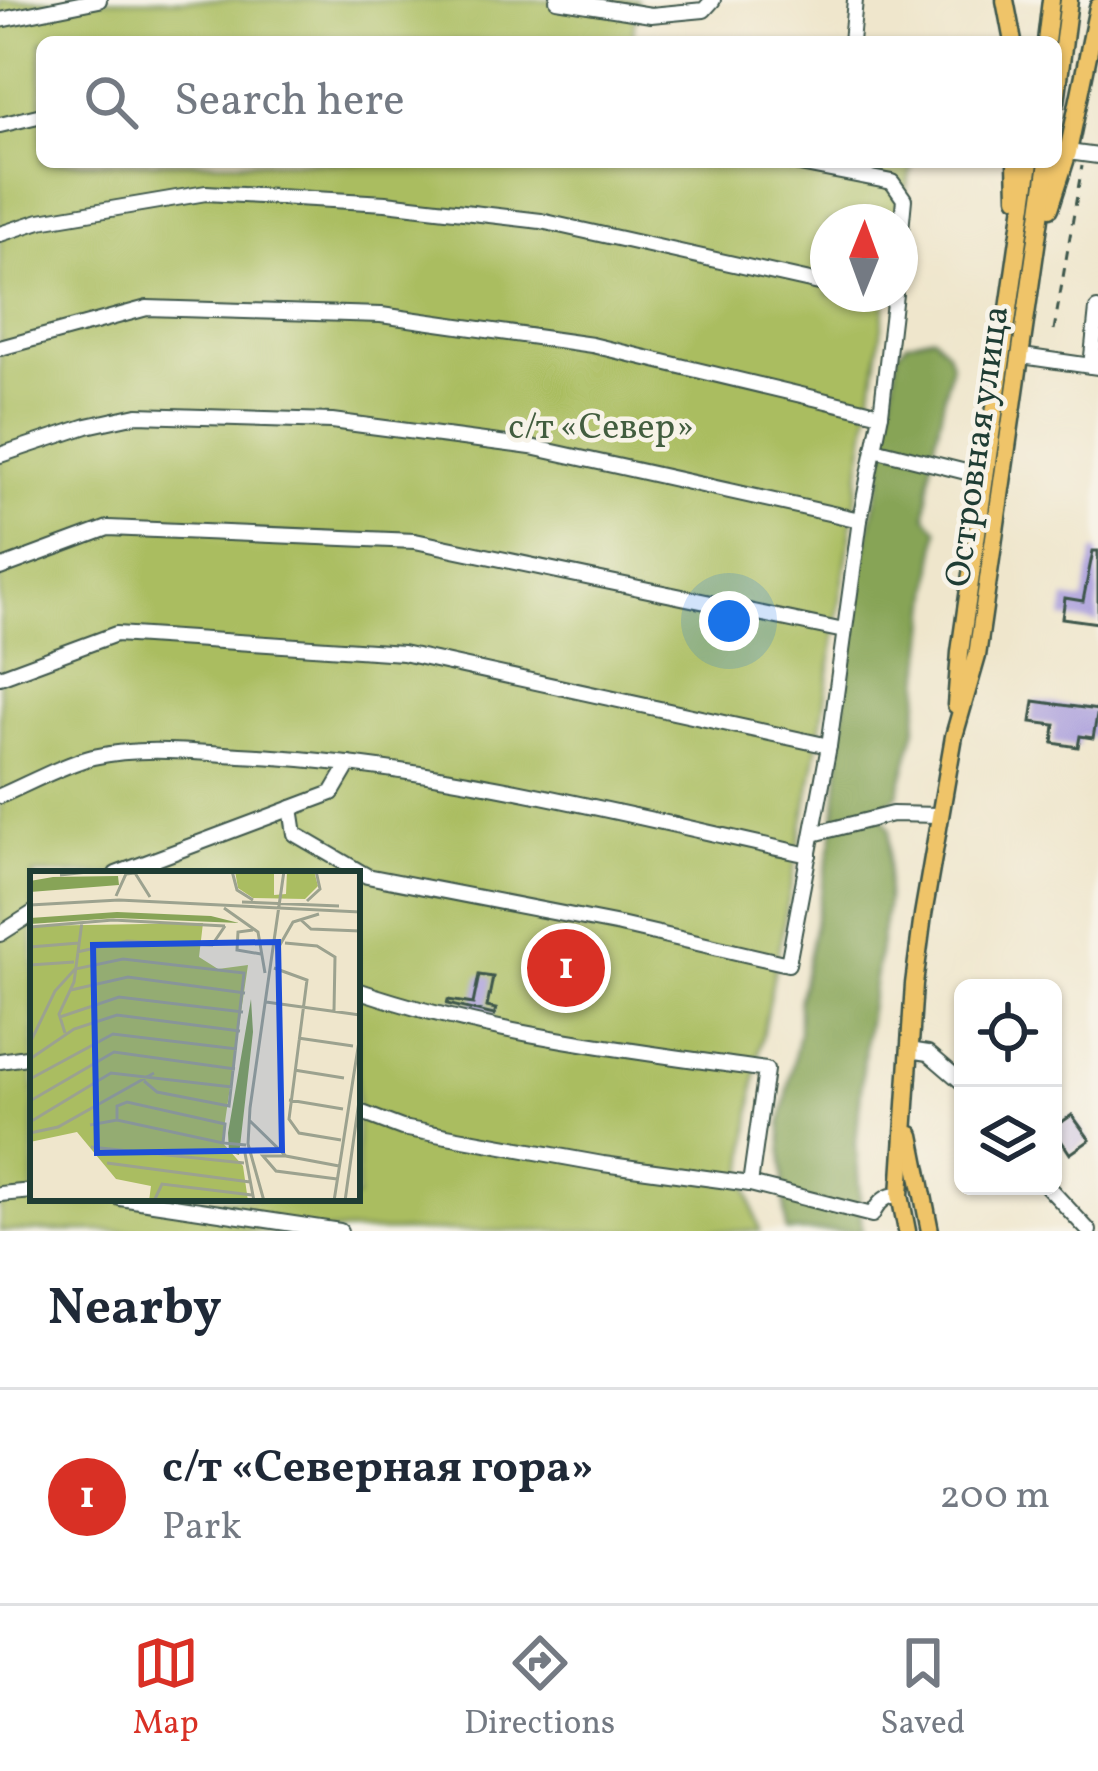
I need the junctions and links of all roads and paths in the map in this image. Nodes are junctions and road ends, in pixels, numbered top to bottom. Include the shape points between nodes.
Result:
1 (99, 0) edge
2 (557, 0) edge
3 (713, 0) edge
4 (855, 0) edge
5 (1005, 0) edge
6 (1051, 0) edge
7 (1069, 0) edge
8 (1098, 7) edge
9 (0, 20) edge
10 (852, 36) edge
11 (1012, 36) edge
12 (1047, 36) edge
13 (1062, 55) edge
14 (36, 116) edge
15 (0, 125) edge
16 (1068, 152) junction
17 (1098, 156) edge
18 (1062, 166) edge
19 (1082, 166) dead end
20 (820, 168) edge
21 (1017, 168) edge
22 (1030, 168) edge
23 (1047, 168) edge
24 (1061, 168) edge
25 (904, 204) edge
26 (0, 234) edge
27 (1028, 248) junction
28 (810, 280) edge
29 (1097, 309) edge
30 (893, 312) edge
31 (1054, 330) dead end
32 (0, 348) edge
33 (1022, 356) junction
34 (1094, 367) edge
35 (880, 414) junction
36 (874, 449) junction
37 (0, 455) edge
38 (986, 477) junction
39 (860, 520) junction
40 (0, 568) edge
41 (844, 631) junction
42 (0, 676) edge
43 (954, 736) junction
44 (829, 746) junction
45 (349, 764) junction
46 (0, 796) edge
47 (291, 808) junction
48 (939, 815) junction
49 (813, 834) junction
50 (809, 855) junction
51 (124, 871) edge
52 (358, 871) edge
53 (360, 872) edge
54 (30, 915) edge
55 (0, 934) edge
56 (360, 991) edge
57 (909, 1051) junction
58 (30, 1056) edge
59 (0, 1061) edge
60 (954, 1075) edge
61 (360, 1112) edge
62 (908, 1122) junction
63 (750, 1184) junction
64 (30, 1191) edge
65 (0, 1194) edge
66 (900, 1195) junction
67 (1055, 1195) edge
68 (140, 1201) edge
69 (870, 1223) edge
70 (340, 1231) edge
71 (907, 1231) edge
72 (930, 1231) edge
73 (1089, 1231) edge

1 - 9 street
2 - 3 street via 651,15 704,10
4 - 10 street
5 - 11 main road
6 - 12 main road
7 - 13 main road
8 - 16 main road
14 - 15 street
16 - 17 street
16 - 18 main road
19 - 31 path
20 - 25 street via 892,182
21 - 27 main road
22 - 27 main road, Островная улица
23 - 27 main road, Островная улица
24 - 27 main road
26 - 28 street via 40,220 206,194 386,203 541,221
27 - 33 main road, Островная улица
27 - 38 main road, Островная улица
29 - 34 street
30 - 35 street
32 - 35 street via 147,308 381,315 592,345
33 - 34 street
33 - 43 main road, Островная улица via 977,656
35 - 36 street
36 - 38 street
36 - 39 street
37 - 39 street via 137,415 332,421 531,447
38 - 43 main road, Островная улица
39 - 41 street
40 - 41 street via 107,528 415,541
41 - 44 street
42 - 44 street via 116,634 404,652
43 - 48 main road, Островная улица
44 - 49 street
45 - 46 street via 121,753
45 - 47 street via 332,793
45 - 50 street via 530,791
47 - 51 street
47 - 52 street via 295,834
48 - 49 street via 892,814
48 - 57 main road, Островная улица
49 - 50 street
50 - 53 street via 788,964
54 - 55 street
56 - 63 street via 428,1014 560,1040 766,1070
57 - 60 street via 928,1053
57 - 62 main road, Островная улица
58 - 59 street
61 - 63 street via 402,1128
62 - 66 main road, Островная улица
62 - 72 main road, Островная улица
63 - 69 street
64 - 65 street
66 - 69 street via 877,1204
66 - 71 main road, Островная улица
67 - 73 street
68 - 70 street

